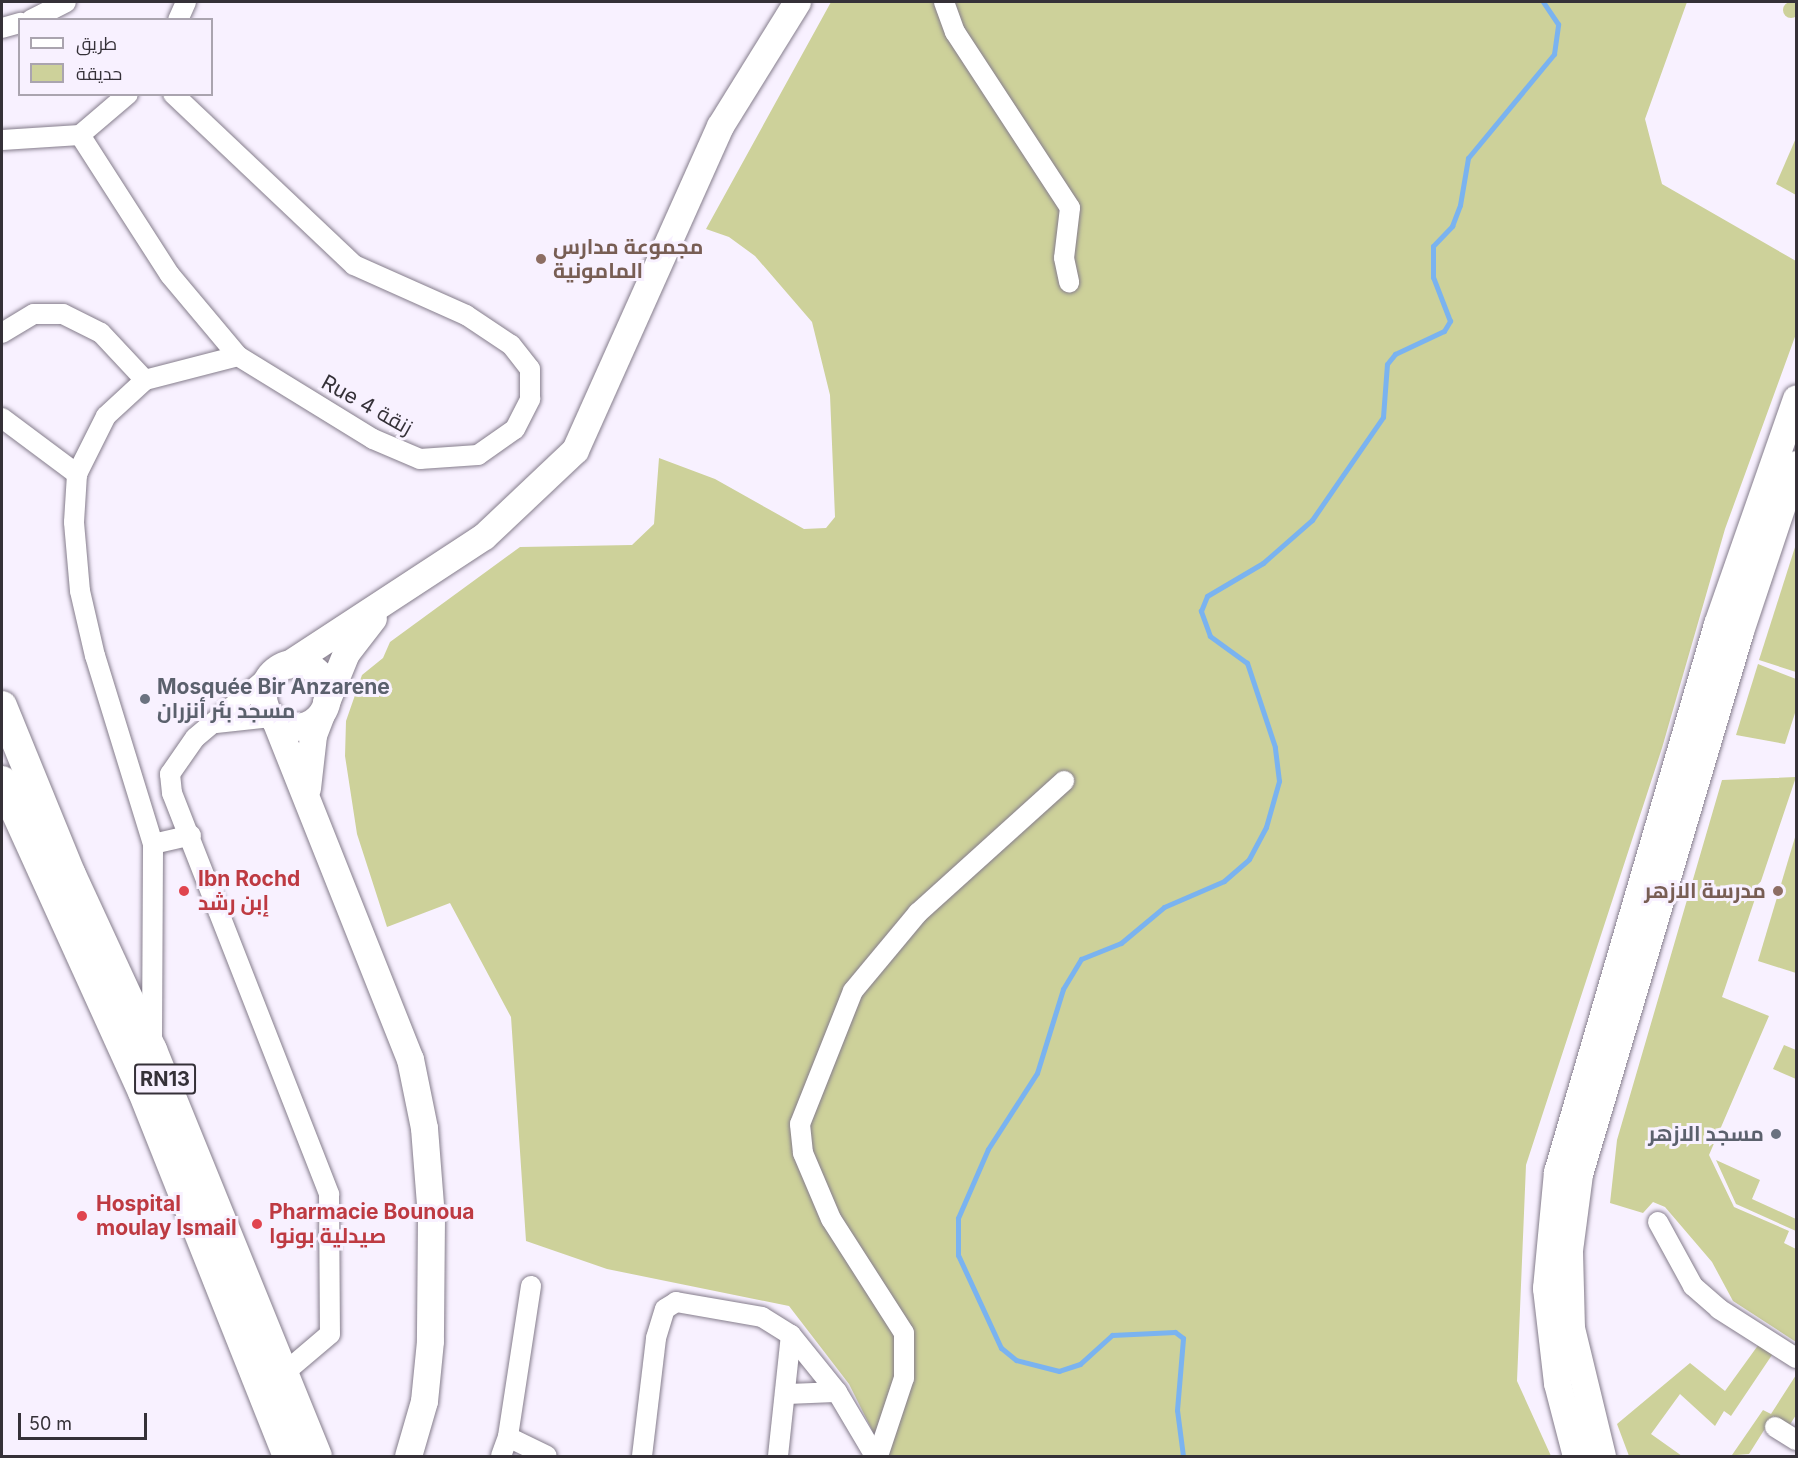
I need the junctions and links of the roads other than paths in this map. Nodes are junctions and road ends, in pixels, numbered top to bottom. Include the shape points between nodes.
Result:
1 (66, 2) edge
2 (186, 2) edge
3 (797, 2) edge
4 (944, 2) edge
5 (35, 18) edge
6 (178, 18) edge
7 (18, 24) edge
8 (2, 28) edge
9 (126, 96) edge
10 (175, 96) edge
11 (81, 135) junction
12 (2, 140) edge
13 (1069, 282) dead end
14 (2, 333) edge
15 (238, 356) junction
16 (145, 380) junction
17 (1797, 398) edge
18 (2, 418) edge
19 (1797, 464) edge
20 (77, 474) junction
21 (382, 605) junction
22 (279, 669) junction
23 (2, 706) edge
24 (323, 709) junction
25 (273, 718) junction
26 (216, 723) junction
27 (2, 780) edge
28 (1064, 781) dead end
29 (307, 792) junction
30 (191, 836) junction
31 (153, 844) junction
32 (152, 1050) junction
33 (1658, 1222) dead end
34 (531, 1286) dead end
35 (791, 1335) junction
36 (1797, 1358) edge
37 (284, 1373) junction
38 (837, 1392) junction
39 (785, 1394) junction
40 (1775, 1427) dead end
41 (508, 1437) junction
42 (1797, 1440) edge
43 (288, 1456) edge
44 (317, 1456) edge
45 (408, 1456) edge
46 (501, 1456) edge
47 (547, 1456) edge
48 (642, 1456) edge
49 (778, 1456) edge
50 (876, 1456) edge
51 (1575, 1456) edge
52 (1602, 1456) edge

1 - 5 street
2 - 6 street
3 - 21 main road via 720,126 574,450 513,514
4 - 13 street via 955,32 1070,208 1064,258
7 - 8 street
9 - 11 street
10 - 15 street, Rue 4 زنقة via 354,265 497,332 530,369 530,399 515,429 489,450 460,460 420,459 373,439
11 - 12 street
11 - 15 street, Rue 4 زنقة via 170,275
14 - 16 street via 34,314 63,314 101,333
15 - 16 street
16 - 20 street via 106,416
17 - 51 main road via 1717,624 1557,1172 1546,1288 1557,1383
18 - 20 street
19 - 52 main road via 1740,631 1579,1174 1569,1301 1580,1380
20 - 31 street via 74,522 80,591 94,656
21 - 22 main road
21 - 24 main road via 346,653
22 - 24 main road via 306,665 321,677
22 - 25 main road via 263,691
22 - 26 street
23 - 32 main road, RN13 via 71,875
24 - 25 main road via 305,726
24 - 29 main road via 313,735
25 - 26 street
25 - 29 main road
26 - 30 street via 179,755 170,774
27 - 43 main road, RN13 via 143,1092
28 - 50 street via 918,913 854,991 800,1124 803,1153 831,1219 904,1332 904,1378
29 - 45 main road via 410,1059 424,1128 431,1217 430,1341 424,1401
30 - 31 street
30 - 37 street via 329,1194 330,1334
31 - 32 street
32 - 37 main road, RN13
33 - 36 street via 1694,1286 1719,1309
34 - 41 street
35 - 38 street
35 - 39 street
35 - 48 street via 762,1317 696,1302 676,1302 665,1309 656,1338
37 - 44 main road, RN13
38 - 39 street
38 - 50 street
39 - 49 street
40 - 42 street
41 - 46 street
41 - 47 street

